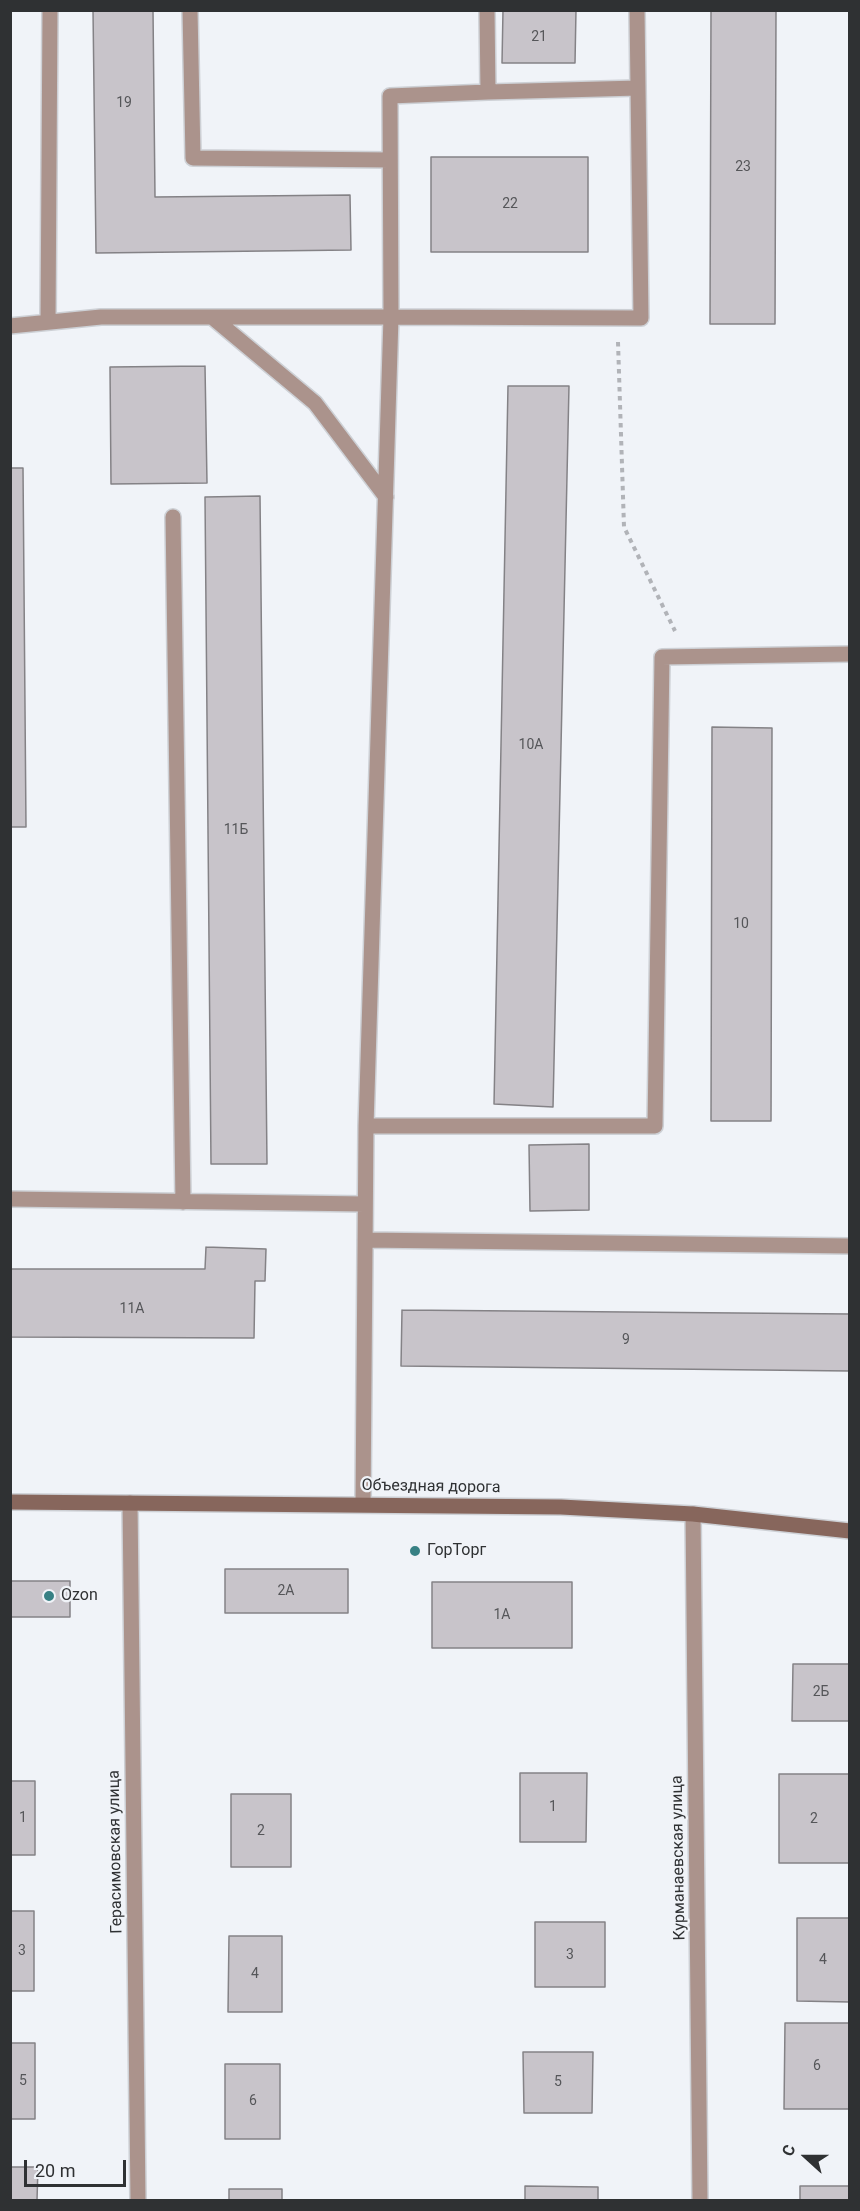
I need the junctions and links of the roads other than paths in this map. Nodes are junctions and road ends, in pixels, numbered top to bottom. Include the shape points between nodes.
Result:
1 (50, 10) edge
2 (190, 10) edge
3 (488, 10) edge
4 (637, 10) edge
5 (638, 88) junction
6 (488, 92) junction
7 (390, 160) junction
8 (212, 317) junction
9 (391, 318) junction
10 (48, 322) junction
11 (10, 326) edge
12 (386, 497) junction
13 (173, 517) dead end
14 (849, 654) edge
15 (366, 1126) junction
16 (10, 1199) edge
17 (183, 1202) junction
18 (365, 1204) junction
19 (365, 1240) junction
20 (849, 1246) edge
21 (10, 1502) edge
22 (130, 1503) junction
23 (363, 1504) junction
24 (693, 1514) junction
25 (849, 1531) edge
26 (138, 2200) edge
27 (700, 2200) edge

1 - 10 street
2 - 7 street via 193,158
3 - 6 street
4 - 5 street
5 - 6 street
5 - 9 street via 641,318
6 - 7 street via 390,96
7 - 9 street
8 - 9 street
8 - 10 street via 101,317
8 - 12 street via 315,403
9 - 12 street
10 - 11 street
12 - 15 street
13 - 17 street
14 - 15 street via 662,657 655,1126
15 - 18 street
16 - 17 street
17 - 18 street
18 - 19 street
19 - 20 street
19 - 23 street
21 - 22 main road, Объездная дорога
22 - 23 main road, Объездная дорога
22 - 26 street, Герасимовская улица
23 - 24 main road, Объездная дорога
24 - 25 main road, Объездная дорога
24 - 27 street, Курманаевская улица

